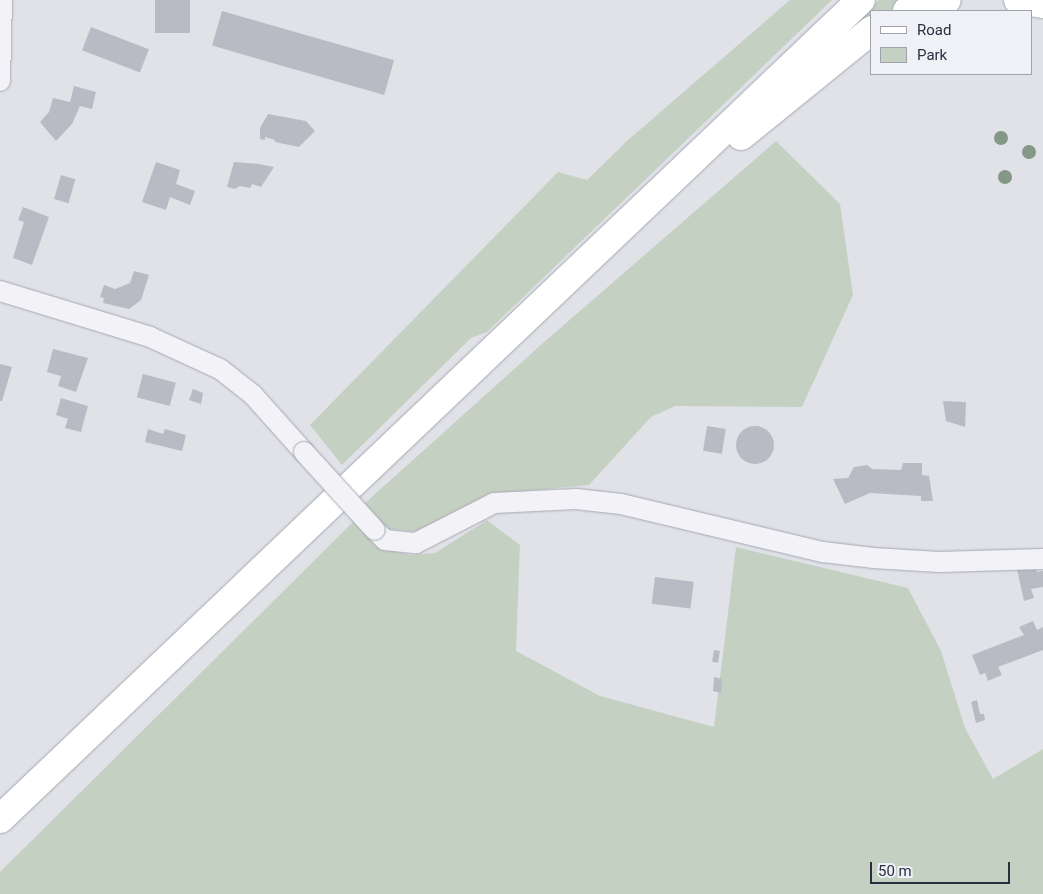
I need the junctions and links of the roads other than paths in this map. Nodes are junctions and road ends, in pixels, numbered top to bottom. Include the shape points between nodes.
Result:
1 (2, 0) edge
2 (861, 0) edge
3 (947, 0) edge
4 (1018, 0) edge
5 (1043, 4) edge
6 (912, 10) edge
7 (870, 32) edge
8 (0, 81) edge
9 (610, 241) junction
10 (0, 291) edge
11 (1043, 559) edge
12 (0, 819) edge

1 - 8 street
2 - 9 main road
3 - 6 main road
4 - 5 main road
7 - 9 main road via 727,148 654,215
9 - 12 main road
10 - 11 street, bridge via 150,338 220,369 253,395 385,540 416,543 494,504 576,499 621,504 823,552 939,562

